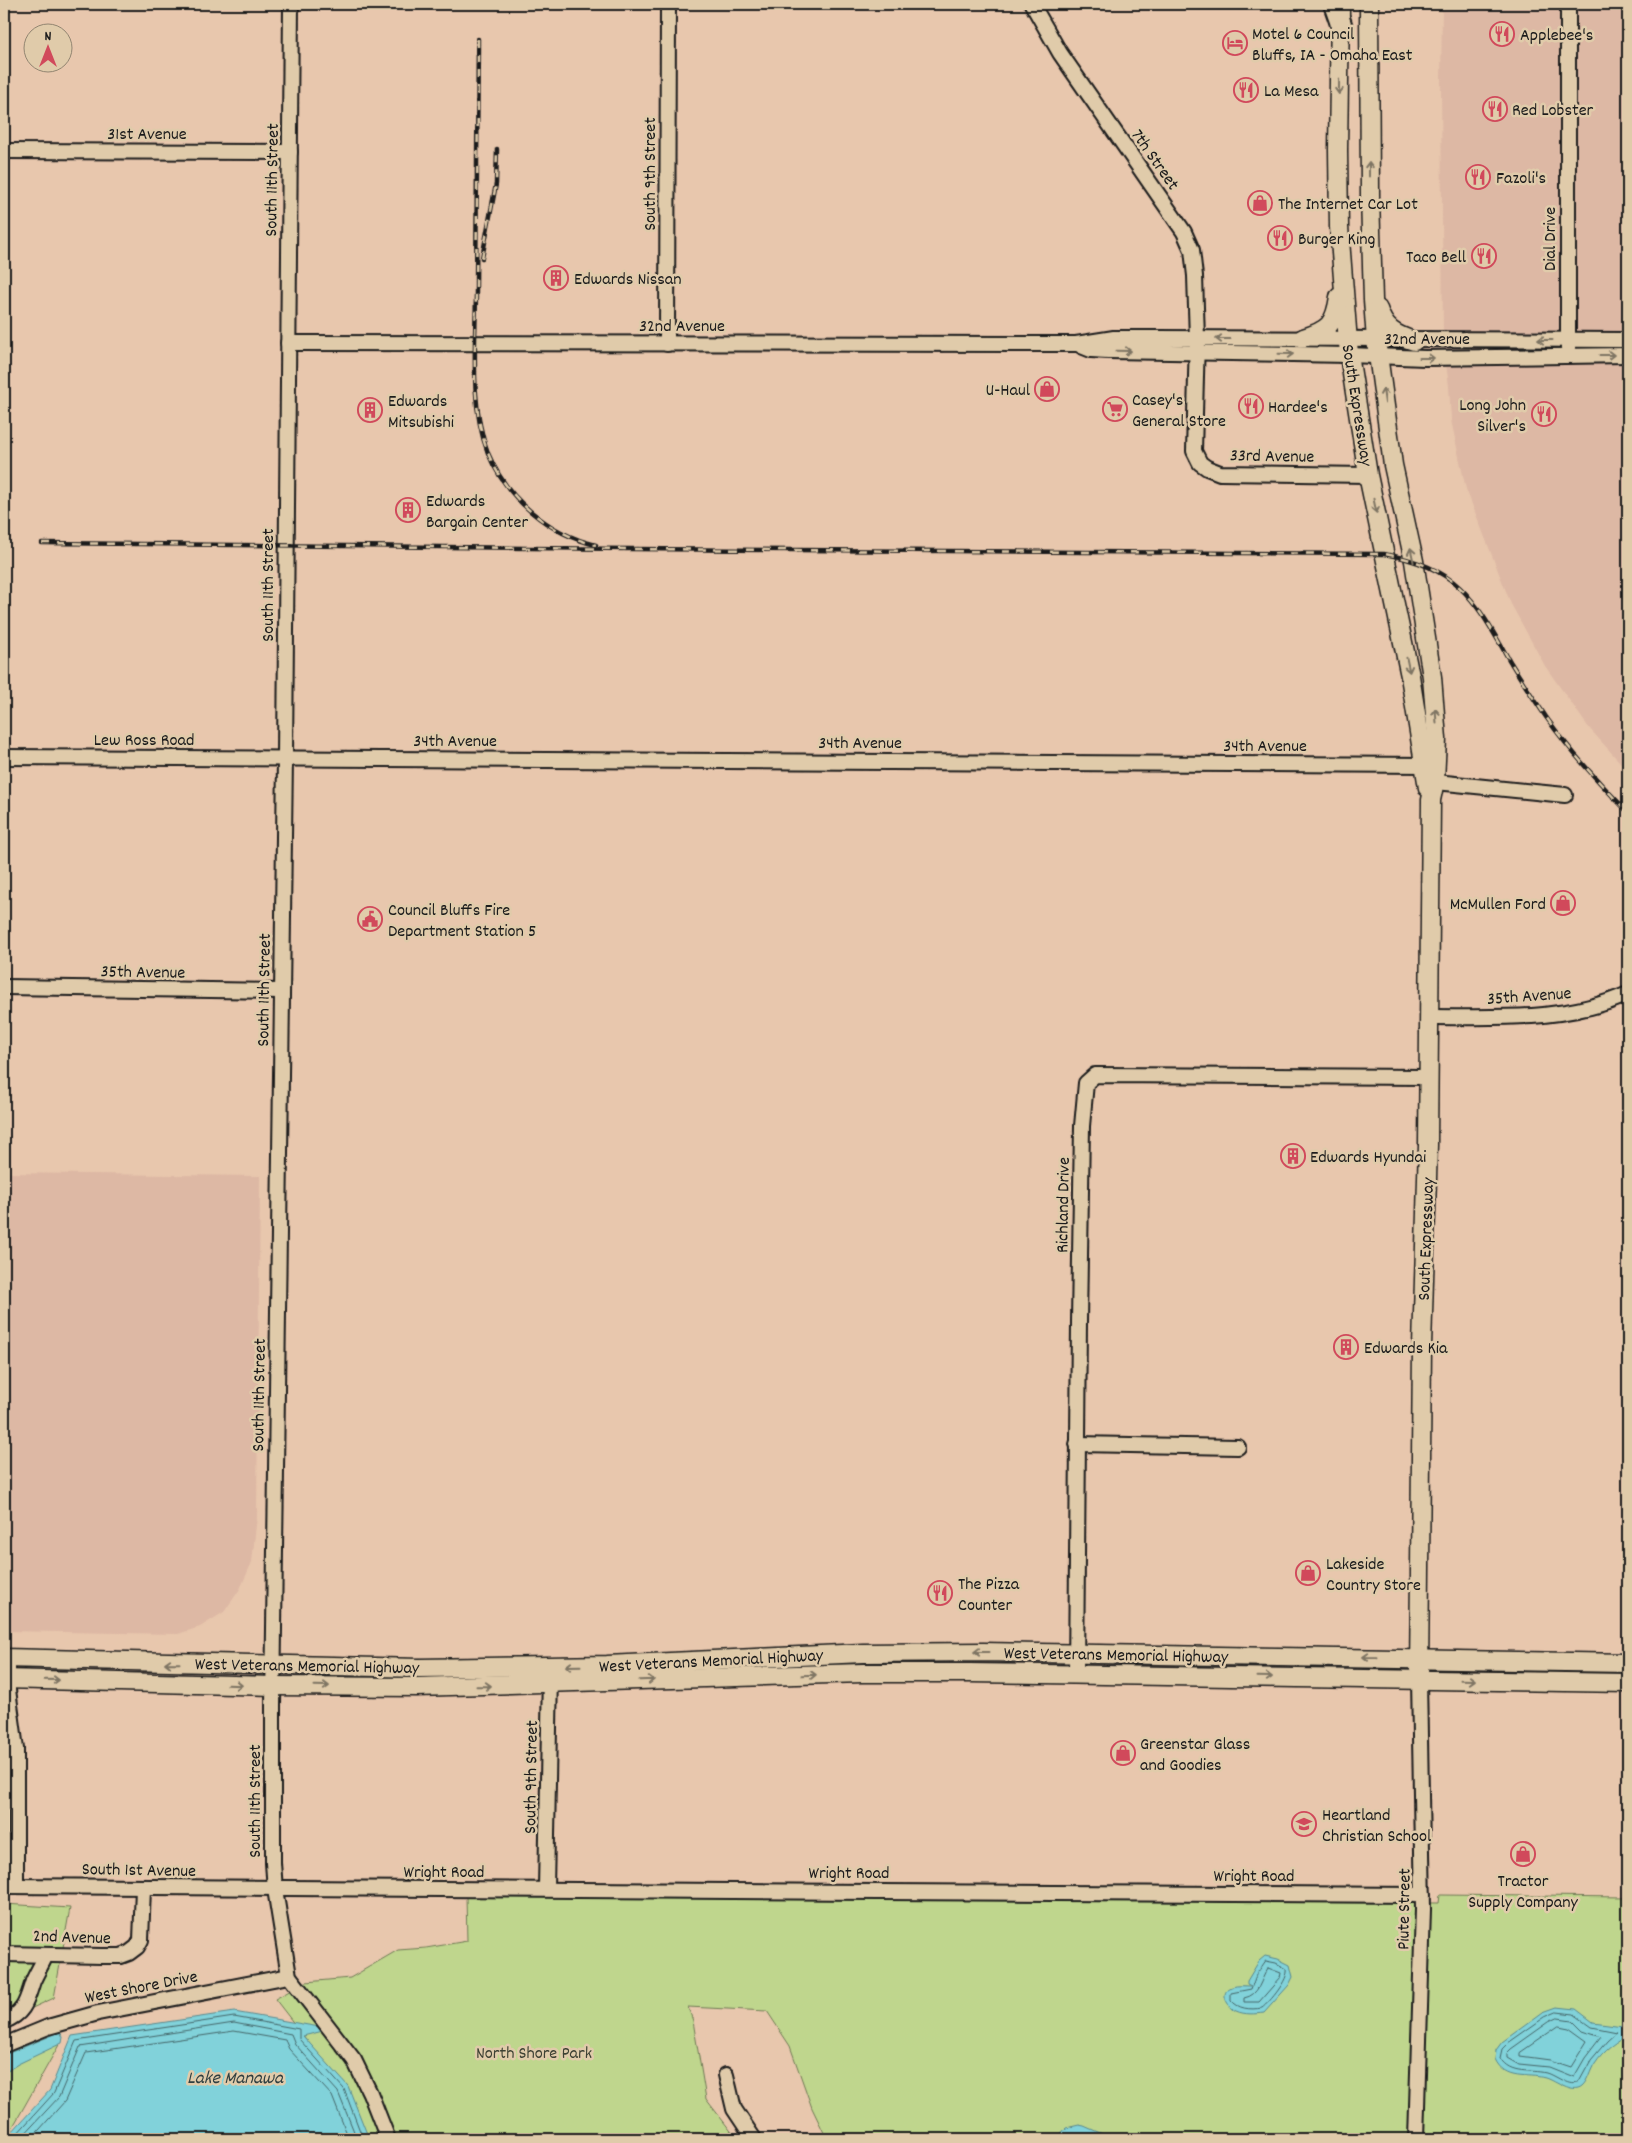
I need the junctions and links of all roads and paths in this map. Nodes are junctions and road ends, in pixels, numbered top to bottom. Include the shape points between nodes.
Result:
1 (291, 4) edge
2 (668, 4) edge
3 (1032, 4) edge
4 (1334, 4) edge
5 (1340, 4) edge
6 (1369, 4) edge
7 (1568, 4) edge
8 (1340, 24) junction
9 (4, 151) edge
10 (290, 152) junction
11 (1342, 274) junction
12 (1372, 289) junction
13 (1303, 338) junction
14 (1414, 340) junction
15 (1568, 340) junction
16 (1628, 340) edge
17 (288, 343) junction
18 (667, 344) junction
19 (1196, 346) junction
20 (1348, 347) junction
21 (1377, 349) junction
22 (1568, 355) junction
23 (1628, 355) edge
24 (1368, 475) junction
25 (4, 757) edge
26 (285, 758) junction
27 (1430, 773) junction
28 (1565, 795) dead end
29 (4, 987) edge
30 (282, 991) junction
31 (1628, 994) edge
32 (1429, 1017) junction
33 (1428, 1076) junction
34 (1077, 1444) junction
35 (1238, 1447) dead end
36 (1075, 1653) junction
37 (6, 1658) edge
38 (1419, 1658) junction
39 (1628, 1663) edge
40 (273, 1666) junction
41 (550, 1666) junction
42 (1076, 1674) junction
43 (6, 1679) edge
44 (1419, 1679) junction
45 (1628, 1683) edge
46 (550, 1685) junction
47 (273, 1686) junction
48 (10, 1886) edge
49 (143, 1888) junction
50 (275, 1889) junction
51 (546, 1889) junction
52 (1423, 1895) junction
53 (4, 1954) edge
54 (46, 1955) junction
55 (289, 1976) junction
56 (4, 2021) edge
57 (4, 2045) edge
58 (726, 2075) dead end
59 (388, 2139) edge
60 (754, 2139) edge
61 (1416, 2139) edge

1 - 10 street, South 11th Street
2 - 18 street, South 9th Street
3 - 19 street, 7th Street via 1060,53 1189,242 1194,258
4 - 8 highway
5 - 8 main road, South Expressway
12 -> 6 main road, South Expressway
7 - 15 street, Dial Drive
8 -> 11 main road, South Expressway via 1338,150
9 - 10 street, 31st Avenue
10 - 17 street, South 11th Street
11 - 13 main road via 1333,321 1324,330
11 - 20 main road, South Expressway
12 - 14 main road via 1385,326 1397,335
12 - 21 main road, South Expressway
13 -> 19 street, 32nd Avenue
13 - 20 street, 32nd Avenue
15 -> 14 street, 32nd Avenue
14 - 21 street, 32nd Avenue
15 - 16 street, 32nd Avenue
15 - 22 street, Dial Drive
17 - 18 street, 32nd Avenue
17 - 26 street, South 11th Street
18 - 19 street, 32nd Avenue via 1076,344 1091,350 1108,351
19 -> 20 street, 32nd Avenue
19 - 24 street, 33rd Avenue via 1192,441 1197,458 1207,468 1220,473
20 - 21 street, 32nd Avenue
20 - 24 main road, South Expressway
21 -> 22 street, 32nd Avenue via 1425,358
27 -> 21 main road, South Expressway via 1436,717 1424,624 1394,465
22 -> 23 street, 32nd Avenue
24 -> 27 main road, South Expressway
25 - 26 street, Lew Ross Road
26 - 27 street, 34th Avenue
26 - 30 street, South 11th Street
27 - 28 street, 34th Avenue
27 - 32 main road, South Expressway
29 - 30 street, 35th Avenue
30 - 40 street, South 11th Street
31 - 32 street, 35th Avenue via 1601,1005 1560,1014
32 - 33 main road, South Expressway
33 - 34 street, Richland Drive via 1095,1075 1090,1078 1084,1095 1082,1126
33 - 38 main road, South Expressway
34 - 35 street
34 - 36 street, Richland Drive
38 -> 36 main road, West Veterans Memorial Highway
36 -> 41 main road, West Veterans Memorial Highway via 863,1653
36 - 42 street, Richland Drive
40 -> 37 main road, West Veterans Memorial Highway
37 - 43 street
38 - 39 main road, West Veterans Memorial Highway
38 - 44 main road, South Expressway
40 - 41 main road, West Veterans Memorial Highway
40 - 47 street, South 11th Street
41 - 46 street, South 9th Street
42 -> 44 main road, West Veterans Memorial Highway
46 -> 42 main road, West Veterans Memorial Highway via 863,1673
43 -> 47 main road, West Veterans Memorial Highway
43 - 48 street via 16,1749
44 -> 45 main road, West Veterans Memorial Highway
44 - 52 street, Piute Street
47 -> 46 main road, West Veterans Memorial Highway
46 - 51 street, South 9th Street
47 - 50 street, South 11th Street
48 - 49 street, South 1st Avenue
49 - 50 street, South 1st Avenue
49 - 54 street, 2nd Avenue via 141,1940 129,1953 121,1956
50 - 51 street, Wright Road
50 - 55 street, South 11th Street
51 - 52 street, Wright Road
52 - 61 street, Piute Street
53 - 54 street, 2nd Avenue
54 - 56 street via 26,2005
55 - 57 street, West Shore Drive via 81,2017
55 - 59 street via 354,2060
58 - 60 street via 734,2109

